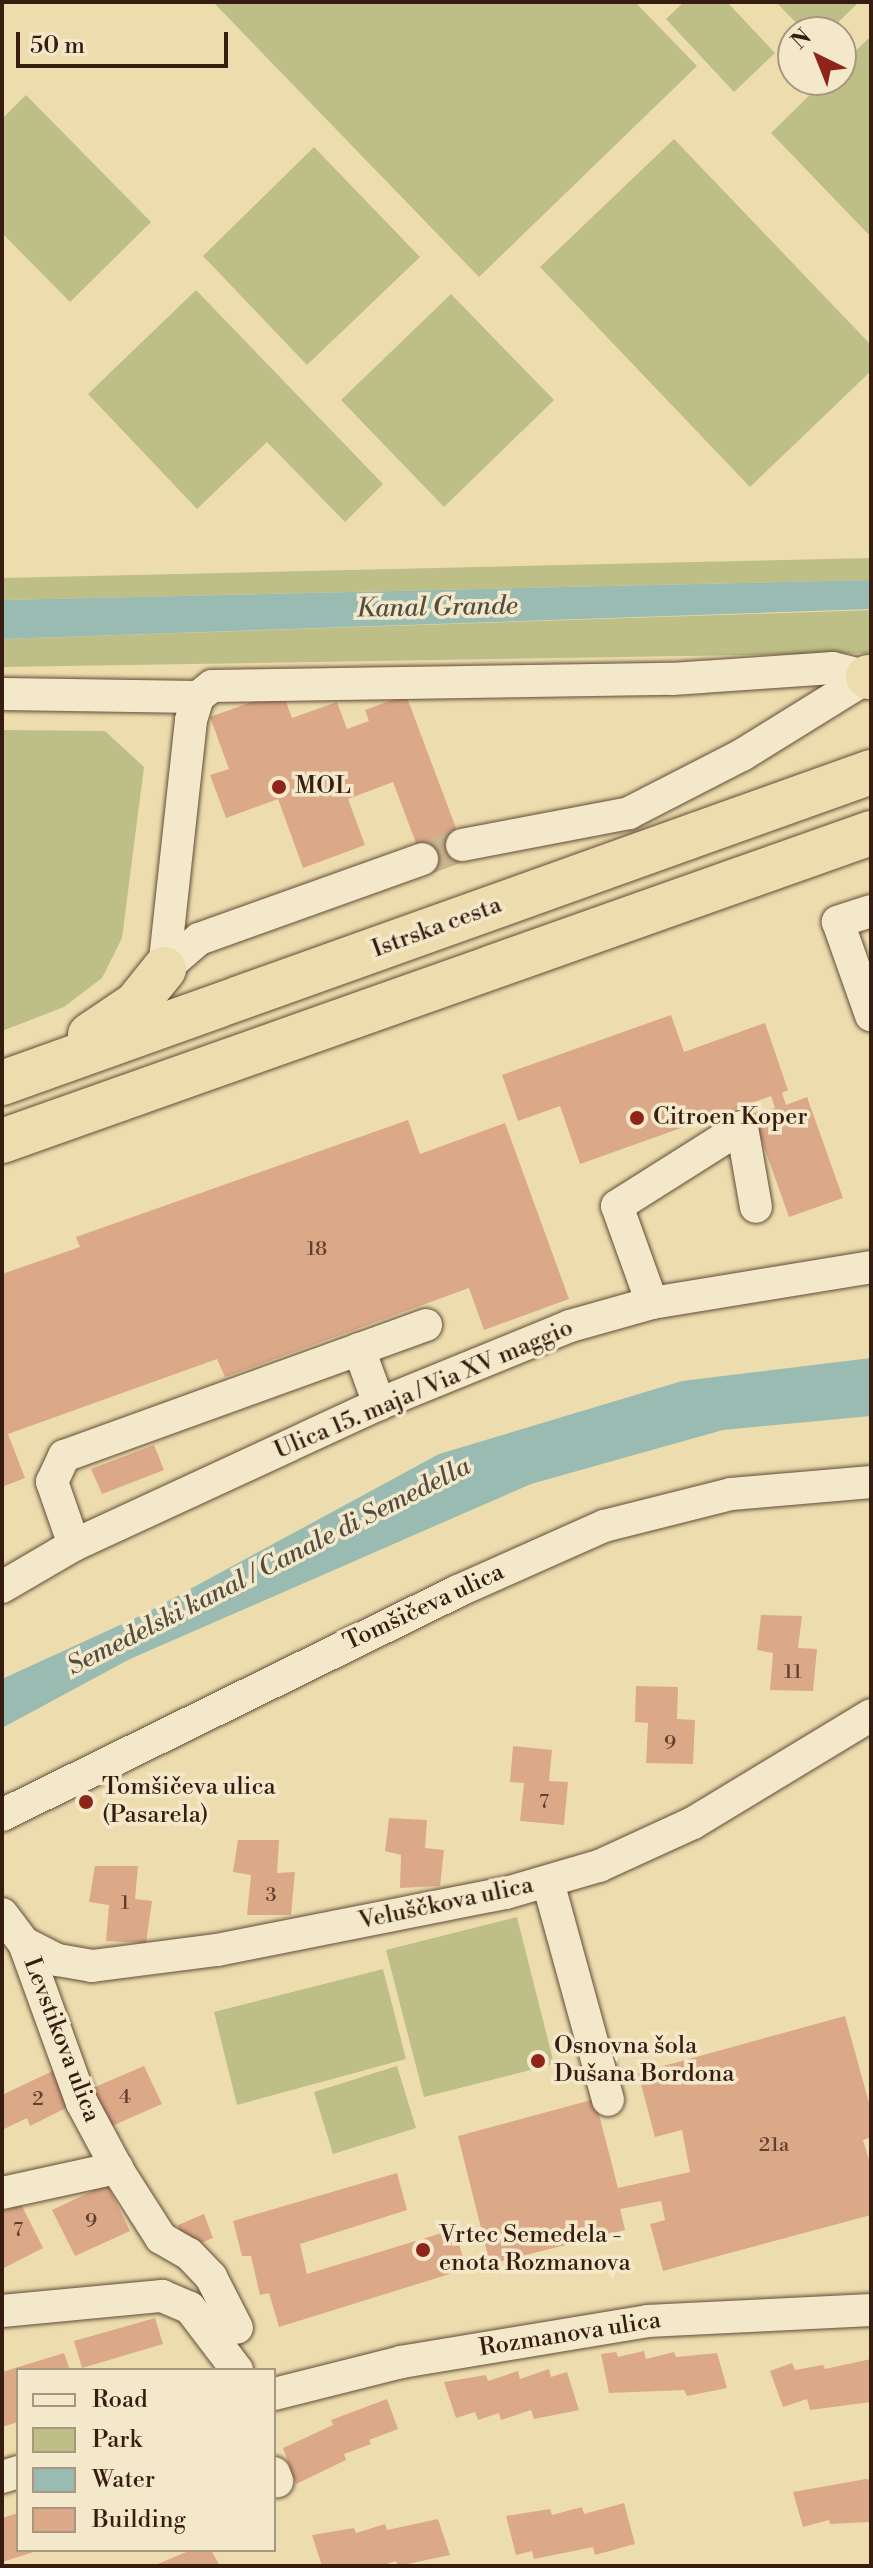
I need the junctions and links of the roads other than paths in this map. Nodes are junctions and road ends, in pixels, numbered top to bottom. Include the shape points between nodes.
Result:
1 (869, 677) edge
2 (2, 694) edge
3 (198, 697) junction
4 (871, 772) edge
5 (871, 833) edge
6 (462, 845) tunnel mouth
7 (422, 859) tunnel mouth
8 (871, 911) edge
9 (164, 969) junction
10 (871, 1015) edge
11 (54, 1064) junction
12 (2, 1083) edge
13 (2, 1141) edge
14 (756, 1207) dead end
15 (871, 1267) edge
16 (652, 1303) junction
17 (426, 1325) dead end
18 (359, 1349) junction
19 (379, 1404) junction
20 (871, 1482) edge
21 (74, 1545) junction
22 (2, 1587) edge
23 (871, 1715) edge
24 (2, 1815) edge
25 (548, 1882) junction
26 (2, 1914) edge
27 (24, 1943) junction
28 (608, 2100) dead end
29 (117, 2168) junction
30 (2, 2193) edge
31 (871, 2310) edge
32 (2, 2311) edge
33 (237, 2328) dead end
34 (235, 2368) edge
35 (276, 2393) edge

1 - 3 street via 833,668 672,679 230,682
1 - 6 street via 742,755 629,813
2 - 3 street
3 - 9 street via 191,720
4 - 11 highway, Istrska cesta
5 - 13 highway
7 - 9 street via 199,939
8 - 10 street via 838,922
9 - 11 highway via 136,1004
11 - 12 highway, Istrska cesta
14 - 16 street via 742,1127 617,1206
15 - 16 street, Ulica 15. maja / Via XV maggio
16 - 19 street, Ulica 15. maja / Via XV maggio via 570,1326
17 - 18 street
18 - 19 street
18 - 21 street via 64,1456 52,1482
19 - 21 street, Ulica 15. maja / Via XV maggio
20 - 24 street, Tomšičeva ulica via 731,1494 604,1526 430,1605
21 - 22 street, Ulica 15. maja / Via XV maggio
23 - 25 street, Veluščkova ulica via 693,1823 599,1866
25 - 27 street, Veluščkova ulica via 368,1922 152,1961 92,1966 58,1960
25 - 28 street
26 - 27 street, Veluščkova ulica
27 - 29 street, Levstikova ulica via 82,2103
29 - 30 street
29 - 33 street, Levstikova ulica via 161,2238 189,2254 211,2277
31 - 35 street, Rozmanova ulica via 648,2321 401,2362
32 - 34 street via 162,2296 190,2308

